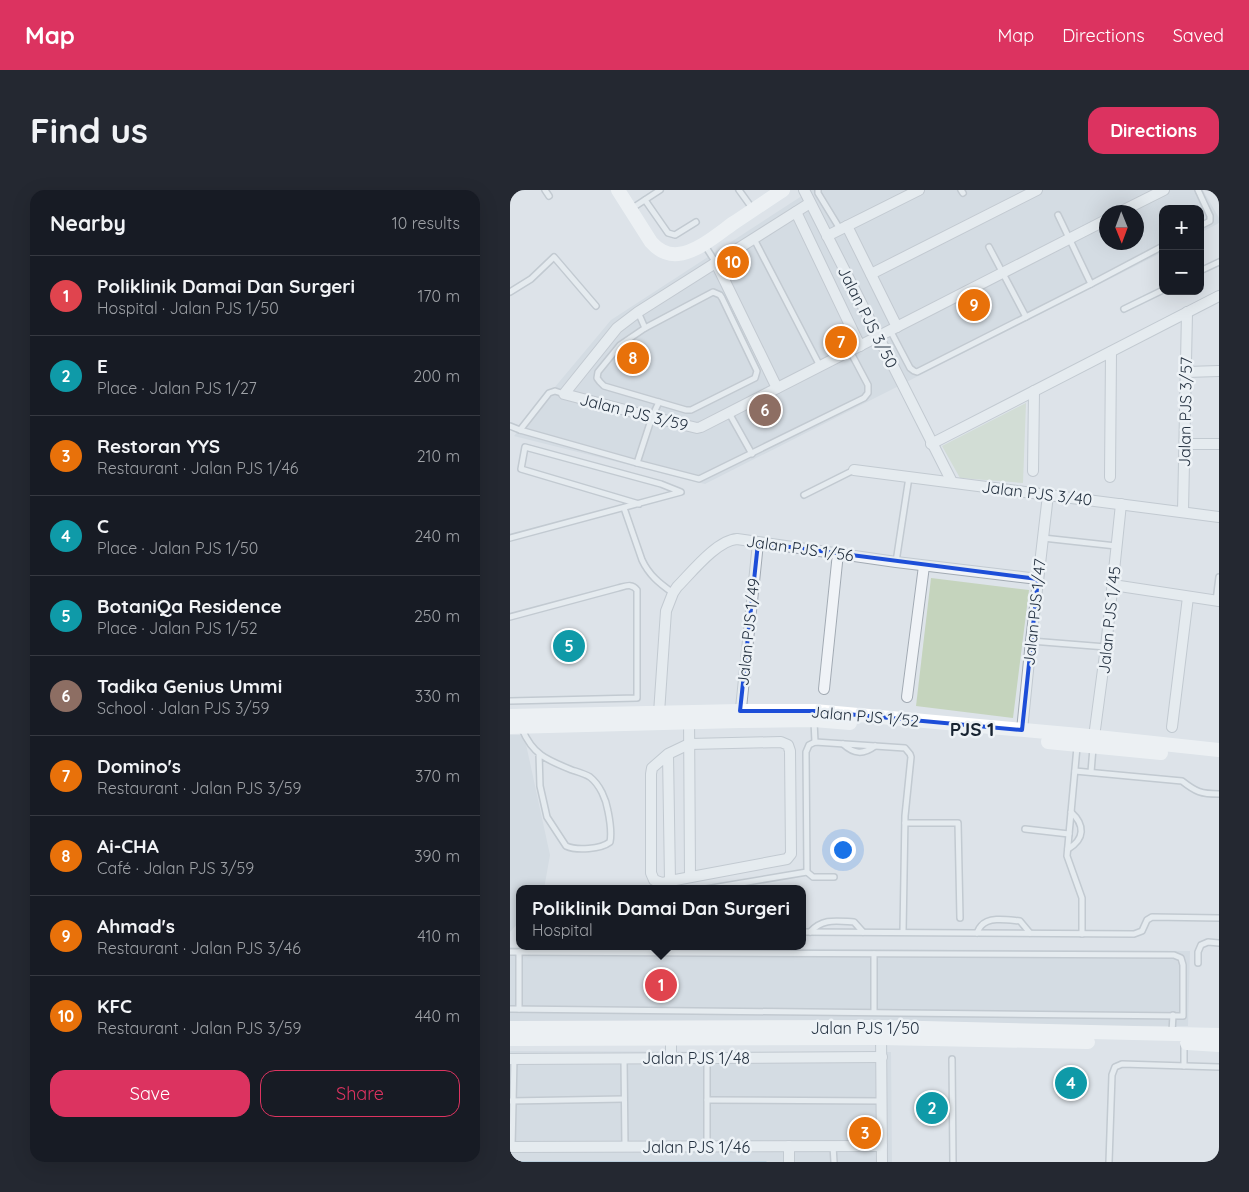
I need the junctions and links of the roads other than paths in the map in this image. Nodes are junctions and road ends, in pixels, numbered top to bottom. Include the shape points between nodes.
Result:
1 (545, 190) edge
2 (660, 190) edge
3 (739, 190) edge
4 (783, 190) edge
5 (804, 190) edge
6 (818, 190) edge
7 (919, 190) edge
8 (1037, 190) edge
9 (1164, 190) edge
10 (1198, 190) edge
11 (622, 191) edge
12 (549, 196) dead end
13 (645, 200) junction
14 (810, 202) junction
15 (1134, 205) edge
16 (630, 209) junction
17 (753, 210) junction
18 (796, 212) junction
19 (1058, 215) dead end
20 (696, 222) dead end
21 (1099, 224) edge
22 (1204, 224) edge
23 (844, 228) junction
24 (827, 236) junction
25 (754, 239) junction
26 (1069, 239) junction
27 (704, 243) junction
28 (989, 247) dead end
29 (1159, 248) edge
30 (1219, 262) edge
31 (716, 263) junction
32 (1204, 270) edge
33 (1002, 273) junction
34 (871, 274) junction
35 (1091, 284) junction
36 (510, 292) edge
37 (1159, 292) edge
38 (1219, 296) edge
39 (596, 306) dead end
40 (1124, 309) dead end
41 (638, 312) junction
42 (1187, 312) junction
43 (1026, 317) junction
44 (740, 322) junction
45 (645, 328) junction
46 (893, 329) junction
47 (878, 337) junction
48 (855, 348) junction
49 (1111, 352) junction
50 (820, 366) junction
51 (1219, 371) edge
52 (1186, 372) junction
53 (777, 388) junction
54 (1034, 391) junction
55 (564, 394) junction
56 (659, 402) junction
57 (729, 413) junction
58 (652, 417) junction
59 (510, 426) edge
60 (520, 430) junction
61 (931, 444) junction
62 (1185, 444) junction
63 (1219, 444) edge
64 (752, 454) junction
65 (637, 463) junction
66 (854, 470) joint
67 (1033, 471) dead end
68 (1110, 476) dead end
69 (908, 477) junction
70 (952, 482) junction
71 (804, 495) dead end
72 (1048, 495) junction
73 (639, 504) junction
74 (1121, 504) junction
75 (624, 508) junction
76 (1183, 512) junction
77 (1219, 517) edge
78 (510, 538) edge
79 (1043, 538) junction
80 (758, 542) junction
81 (1116, 546) junction
82 (838, 553) junction
83 (896, 562) junction
84 (924, 566) junction
85 (1219, 577) edge
86 (1038, 579) junction
87 (1113, 586) junction
88 (673, 593) junction
89 (1188, 597) junction
90 (1217, 601) edge
91 (510, 617) edge
92 (1031, 641) junction
93 (1106, 647) junction
94 (824, 689) dead end
95 (907, 697) dead end
96 (510, 701) edge
97 (520, 701) junction
98 (659, 713) junction
99 (740, 716) junction
100 (814, 716) junction
101 (689, 717) junction
102 (515, 721) edge
103 (1172, 727) dead end
104 (1022, 730) junction
105 (1078, 740) junction
106 (814, 742) junction
107 (1094, 742) junction
108 (689, 744) junction
109 (1219, 750) edge
110 (539, 754) junction
111 (668, 754) junction
112 (1219, 759) edge
113 (1075, 771) junction
114 (1091, 772) junction
115 (1219, 794) edge
116 (1071, 812) junction
117 (905, 823) junction
118 (1025, 829) dead end
119 (1069, 834) junction
120 (1068, 849) junction
121 (807, 872) junction
122 (690, 877) junction
123 (834, 877) dead end
124 (670, 881) junction
125 (730, 885) edge
126 (960, 918) dead end
127 (1219, 918) edge
128 (806, 932) edge
129 (810, 932) junction
130 (863, 932) junction
131 (903, 932) junction
132 (977, 933) junction
133 (1030, 933) junction
134 (1082, 934) junction
135 (1219, 942) edge
136 (510, 952) edge
137 (519, 952) junction
138 (874, 954) junction
139 (1198, 963) dead end
140 (510, 1008) edge
141 (519, 1009) junction
142 (874, 1012) junction
143 (1172, 1015) junction
144 (510, 1028) edge
145 (671, 1033) junction
146 (881, 1033) junction
147 (1219, 1035) edge
148 (1180, 1037) junction
149 (510, 1039) edge
150 (1219, 1044) edge
151 (882, 1057) junction
152 (624, 1058) junction
153 (671, 1058) junction
154 (707, 1058) junction
155 (512, 1059) edge
156 (952, 1059) dead end
157 (1184, 1066) junction
158 (1219, 1067) edge
159 (624, 1100) junction
160 (707, 1100) junction
161 (882, 1100) junction
162 (512, 1101) edge
163 (707, 1146) junction
164 (789, 1146) junction
165 (833, 1146) junction
166 (882, 1146) junction
167 (511, 1147) edge
168 (625, 1147) junction
169 (789, 1162) edge
170 (834, 1162) edge
171 (882, 1162) edge
172 (953, 1162) edge
173 (1109, 1162) edge

1 - 12 lane
2 - 13 lane
3 - 17 lane
4 - 17 street
5 - 14 street, Jalan PJS 3/50
6 - 23 lane
7 - 23 street
8 - 34 street
9 - 15 street
10 - 22 lane via 1210,216 1210,221
11 - 16 street
13 - 16 lane
13 - 20 lane via 668,233 675,235
14 - 18 street, Jalan PJS 3/59
14 - 24 street, Jalan PJS 3/50
16 - 27 street via 658,250 677,254
17 - 27 street
18 - 25 street, Jalan PJS 3/59
18 - 48 street
19 - 26 lane
21 - 26 street, Jalan PJS 3/59
23 - 24 street
23 - 34 street
24 - 47 street, Jalan PJS 3/50
25 - 31 street, Jalan PJS 3/59
25 - 50 lane
26 - 33 street, Jalan PJS 3/59
26 - 35 lane
27 - 31 lane
28 - 33 lane
29 - 35 lane
30 - 32 lane
31 - 41 street, Jalan PJS 3/59
31 - 44 street
33 - 43 lane
33 - 46 street, Jalan PJS 3/59
34 - 46 street
35 - 43 lane
36 - 39 lane via 531,279 554,257
37 - 40 lane
38 - 42 street
41 - 45 lane
41 - 55 street, Jalan PJS 3/59 via 617,328
42 - 49 street
42 - 52 street, Jalan PJS 3/57
43 - 46 lane via 917,372 910,368
44 - 45 lane via 720,295 713,292
44 - 53 street
44 - 56 lane via 757,371 755,378 691,410
45 - 56 lane via 620,345 598,372 598,378 604,386
46 - 47 street, Jalan PJS 3/59
47 - 48 street, Jalan PJS 3/59
47 - 61 street, Jalan PJS 3/50
48 - 50 street, Jalan PJS 3/59
48 - 64 lane via 868,385 864,398
49 - 54 street
49 - 68 street
50 - 53 street, Jalan PJS 3/59
51 - 52 street
52 - 62 street, Jalan PJS 3/57
53 - 57 street, Jalan PJS 3/59
54 - 61 street
54 - 67 street
55 - 58 street, Jalan PJS 3/59
55 - 60 lane via 550,393
56 - 58 lane
57 - 58 street, Jalan PJS 3/59 via 697,428
57 - 64 lane
58 - 65 lane
59 - 60 lane
60 - 65 lane
61 - 70 street, Jalan PJS 3/50
62 - 63 street
62 - 76 street, Jalan PJS 3/57
64 - 65 lane via 699,479
66 - 69 street, Jalan PJS 3/40
66 - 71 lane
69 - 70 street, Jalan PJS 3/40
69 - 83 lane
70 - 72 street, Jalan PJS 3/40
72 - 74 street, Jalan PJS 3/40
72 - 79 street, Jalan PJS 1/47
73 - 73 lane via 521,469 525,448 681,492
73 - 75 lane
74 - 76 street, Jalan PJS 3/40
74 - 81 street, Jalan PJS 1/45
75 - 78 lane
75 - 88 lane via 649,574
76 - 77 street, Jalan PJS 3/40
79 - 81 lane
79 - 86 street, Jalan PJS 1/47
80 - 82 street, Jalan PJS 1/56
80 - 88 street, Jalan PJS 1/56 via 735,539 720,544
80 - 99 street, Jalan PJS 1/49
81 - 87 street, Jalan PJS 1/45
82 - 83 street, Jalan PJS 1/56
82 - 94 street
83 - 84 street, Jalan PJS 1/56
84 - 86 street, Jalan PJS 1/56
84 - 95 street
85 - 90 lane
86 - 92 street, Jalan PJS 1/47
87 - 89 street
87 - 93 street, Jalan PJS 1/45
88 - 98 street, Jalan PJS 1/56 via 666,611
89 - 90 street
89 - 103 street
91 - 97 lane via 630,585 637,590 637,698
92 - 93 lane
92 - 104 street, Jalan PJS 1/47
93 - 107 street, Jalan PJS 1/45
96 - 97 lane
97 - 102 lane
98 - 101 street, Jalan PJS 1/52
98 - 102 street, Jalan PJS 1/52
99 - 100 street, Jalan PJS 1/52
99 - 101 street, Jalan PJS 1/52
100 - 104 street, Jalan PJS 1/52
100 - 105 street, Jalan PJS 1/52 via 912,728
100 - 106 lane
101 - 102 street, Jalan PJS 1/52
101 - 108 street
102 - 110 lane
104 - 105 street, Jalan PJS 1/52
105 - 107 street, Jalan PJS 1/52
105 - 113 lane
106 - 117 lane via 905,748 910,754
106 - 121 lane via 806,752
107 - 109 street, Jalan PJS 1/52
107 - 112 street, Jalan PJS 1/52
107 - 114 lane
108 - 111 street
108 - 122 street
108 - 122 street via 781,742 788,745 791,854 787,859
110 - 110 lane via 540,786 547,817 566,846 605,846 612,836 610,820 606,802 594,780
111 - 124 street
111 - 124 street via 652,768 651,774 651,873 654,880
113 - 114 lane
113 - 116 lane
114 - 115 lane via 1182,781 1195,791
116 - 119 lane
116 - 120 lane via 1082,833 1075,845
117 - 126 lane via 958,823
117 - 131 lane
118 - 119 lane
119 - 120 lane
120 - 134 lane via 1067,856 1082,898
121 - 123 lane via 813,877
121 - 125 lane
122 - 124 street
127 - 134 lane via 1152,917 1142,931 1134,934
128 - 129 lane
129 - 130 lane
129 - 130 lane via 824,922 854,922
130 - 131 lane
131 - 132 lane
132 - 133 lane
132 - 133 lane via 988,921 1003,920 1020,921
133 - 134 lane
135 - 139 lane via 1201,945
136 - 137 lane
137 - 138 lane
137 - 141 lane
138 - 142 lane
138 - 143 lane via 1174,955 1181,958 1184,965 1183,1016
140 - 141 lane
141 - 142 lane
142 - 143 lane
143 - 148 lane
144 - 145 street, Jalan PJS 1/50
145 - 146 street, Jalan PJS 1/50
145 - 149 street, Jalan PJS 1/50
145 - 153 street
146 - 148 street, Jalan PJS 1/50
146 - 151 street
147 - 148 street, Jalan PJS 1/50
148 - 150 street, Jalan PJS 1/50
148 - 157 lane
151 - 154 street, Jalan PJS 1/48
151 - 161 street
152 - 153 street, Jalan PJS 1/48
152 - 155 street, Jalan PJS 1/48
152 - 159 lane
153 - 154 street, Jalan PJS 1/48
154 - 160 lane
155 - 162 lane
156 - 172 lane
157 - 158 lane
157 - 173 lane via 1122,1064 1115,1067
159 - 162 lane
159 - 168 lane
160 - 161 lane
160 - 163 lane
161 - 166 street
162 - 167 lane
163 - 164 street, Jalan PJS 1/46
163 - 168 street, Jalan PJS 1/46
164 - 165 street, Jalan PJS 1/46
164 - 169 street
165 - 166 street, Jalan PJS 1/46
165 - 170 lane
166 - 171 street
167 - 168 street, Jalan PJS 1/46

